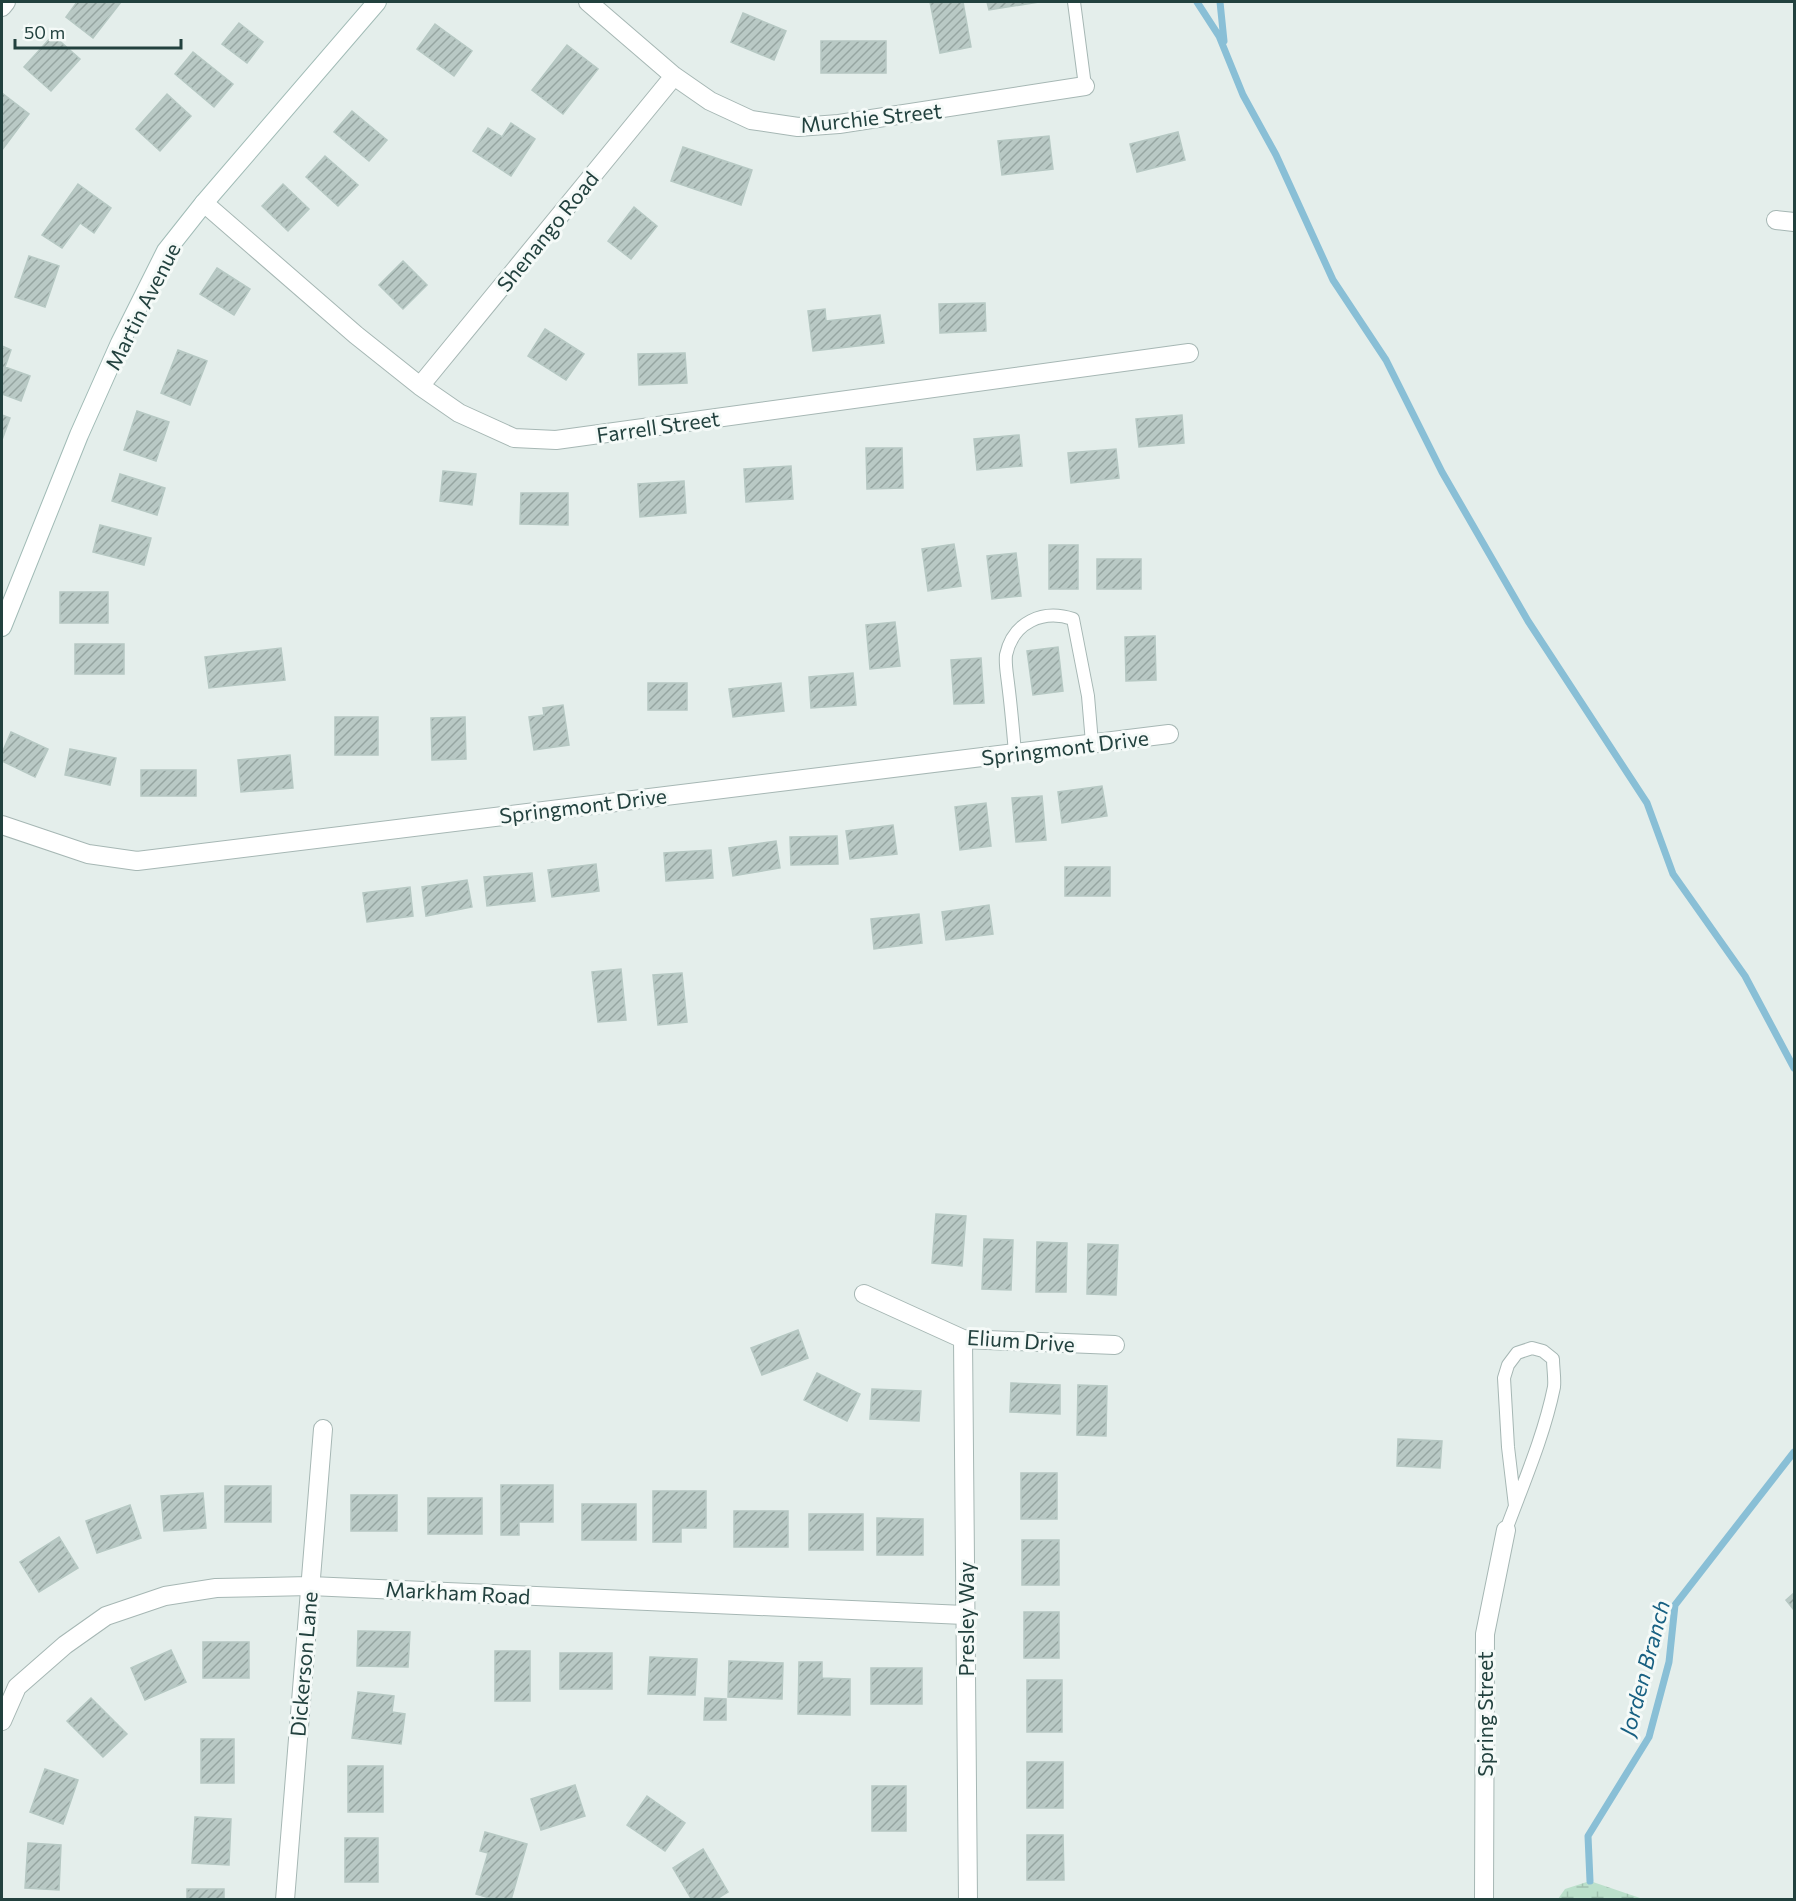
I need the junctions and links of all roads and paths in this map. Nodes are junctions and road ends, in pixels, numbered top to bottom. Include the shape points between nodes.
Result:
1 (6, 2) edge
2 (377, 2) edge
3 (588, 2) edge
4 (1074, 2) edge
5 (2, 7) edge
6 (674, 76) junction
7 (1085, 87) joint
8 (204, 203) junction
9 (1776, 220) dead end
10 (1794, 222) edge
11 (1189, 353) dead end
12 (420, 386) junction
13 (2, 627) edge
14 (1169, 734) dead end
15 (1092, 743) junction
16 (1015, 753) junction
17 (2, 825) edge
18 (864, 1294) dead end
19 (963, 1339) junction
20 (1115, 1345) dead end
21 (323, 1429) dead end
22 (1515, 1506) junction
23 (1506, 1530) joint
24 (310, 1586) junction
25 (964, 1615) junction
26 (2, 1721) edge
27 (285, 1899) edge
28 (968, 1899) edge
29 (1484, 1899) edge

1 - 5 street
2 - 8 street, Martin Avenue
3 - 6 street, Murchie Street
4 - 7 lane
6 - 7 street, Murchie Street via 710,101 751,120 798,127 888,118
6 - 12 street, Shenango Road
8 - 12 street, Farrell Street
8 - 13 street, Martin Avenue via 166,251 120,343
9 - 10 street
11 - 12 street, Farrell Street via 556,440 514,438 459,413
14 - 15 street, Springmont Drive
15 - 16 street, Springmont Drive
15 - 16 lane via 1086,684 1073,619 1062,615 1035,617 1011,638 1006,657
16 - 17 street, Springmont Drive via 138,861 87,854
18 - 19 street, Elium Drive
19 - 20 street, Elium Drive
19 - 25 street, Presley Way
21 - 24 street, Dickerson Lane
22 - 22 lane via 1554,1385 1553,1359 1532,1348 1517,1353 1504,1378
22 - 23 lane
23 - 29 street, Spring Street via 1485,1635
24 - 25 street, Markham Road
24 - 26 street, Markham Road via 206,1590 165,1596 106,1616 17,1687
24 - 27 street, Dickerson Lane
25 - 28 street, Presley Way

